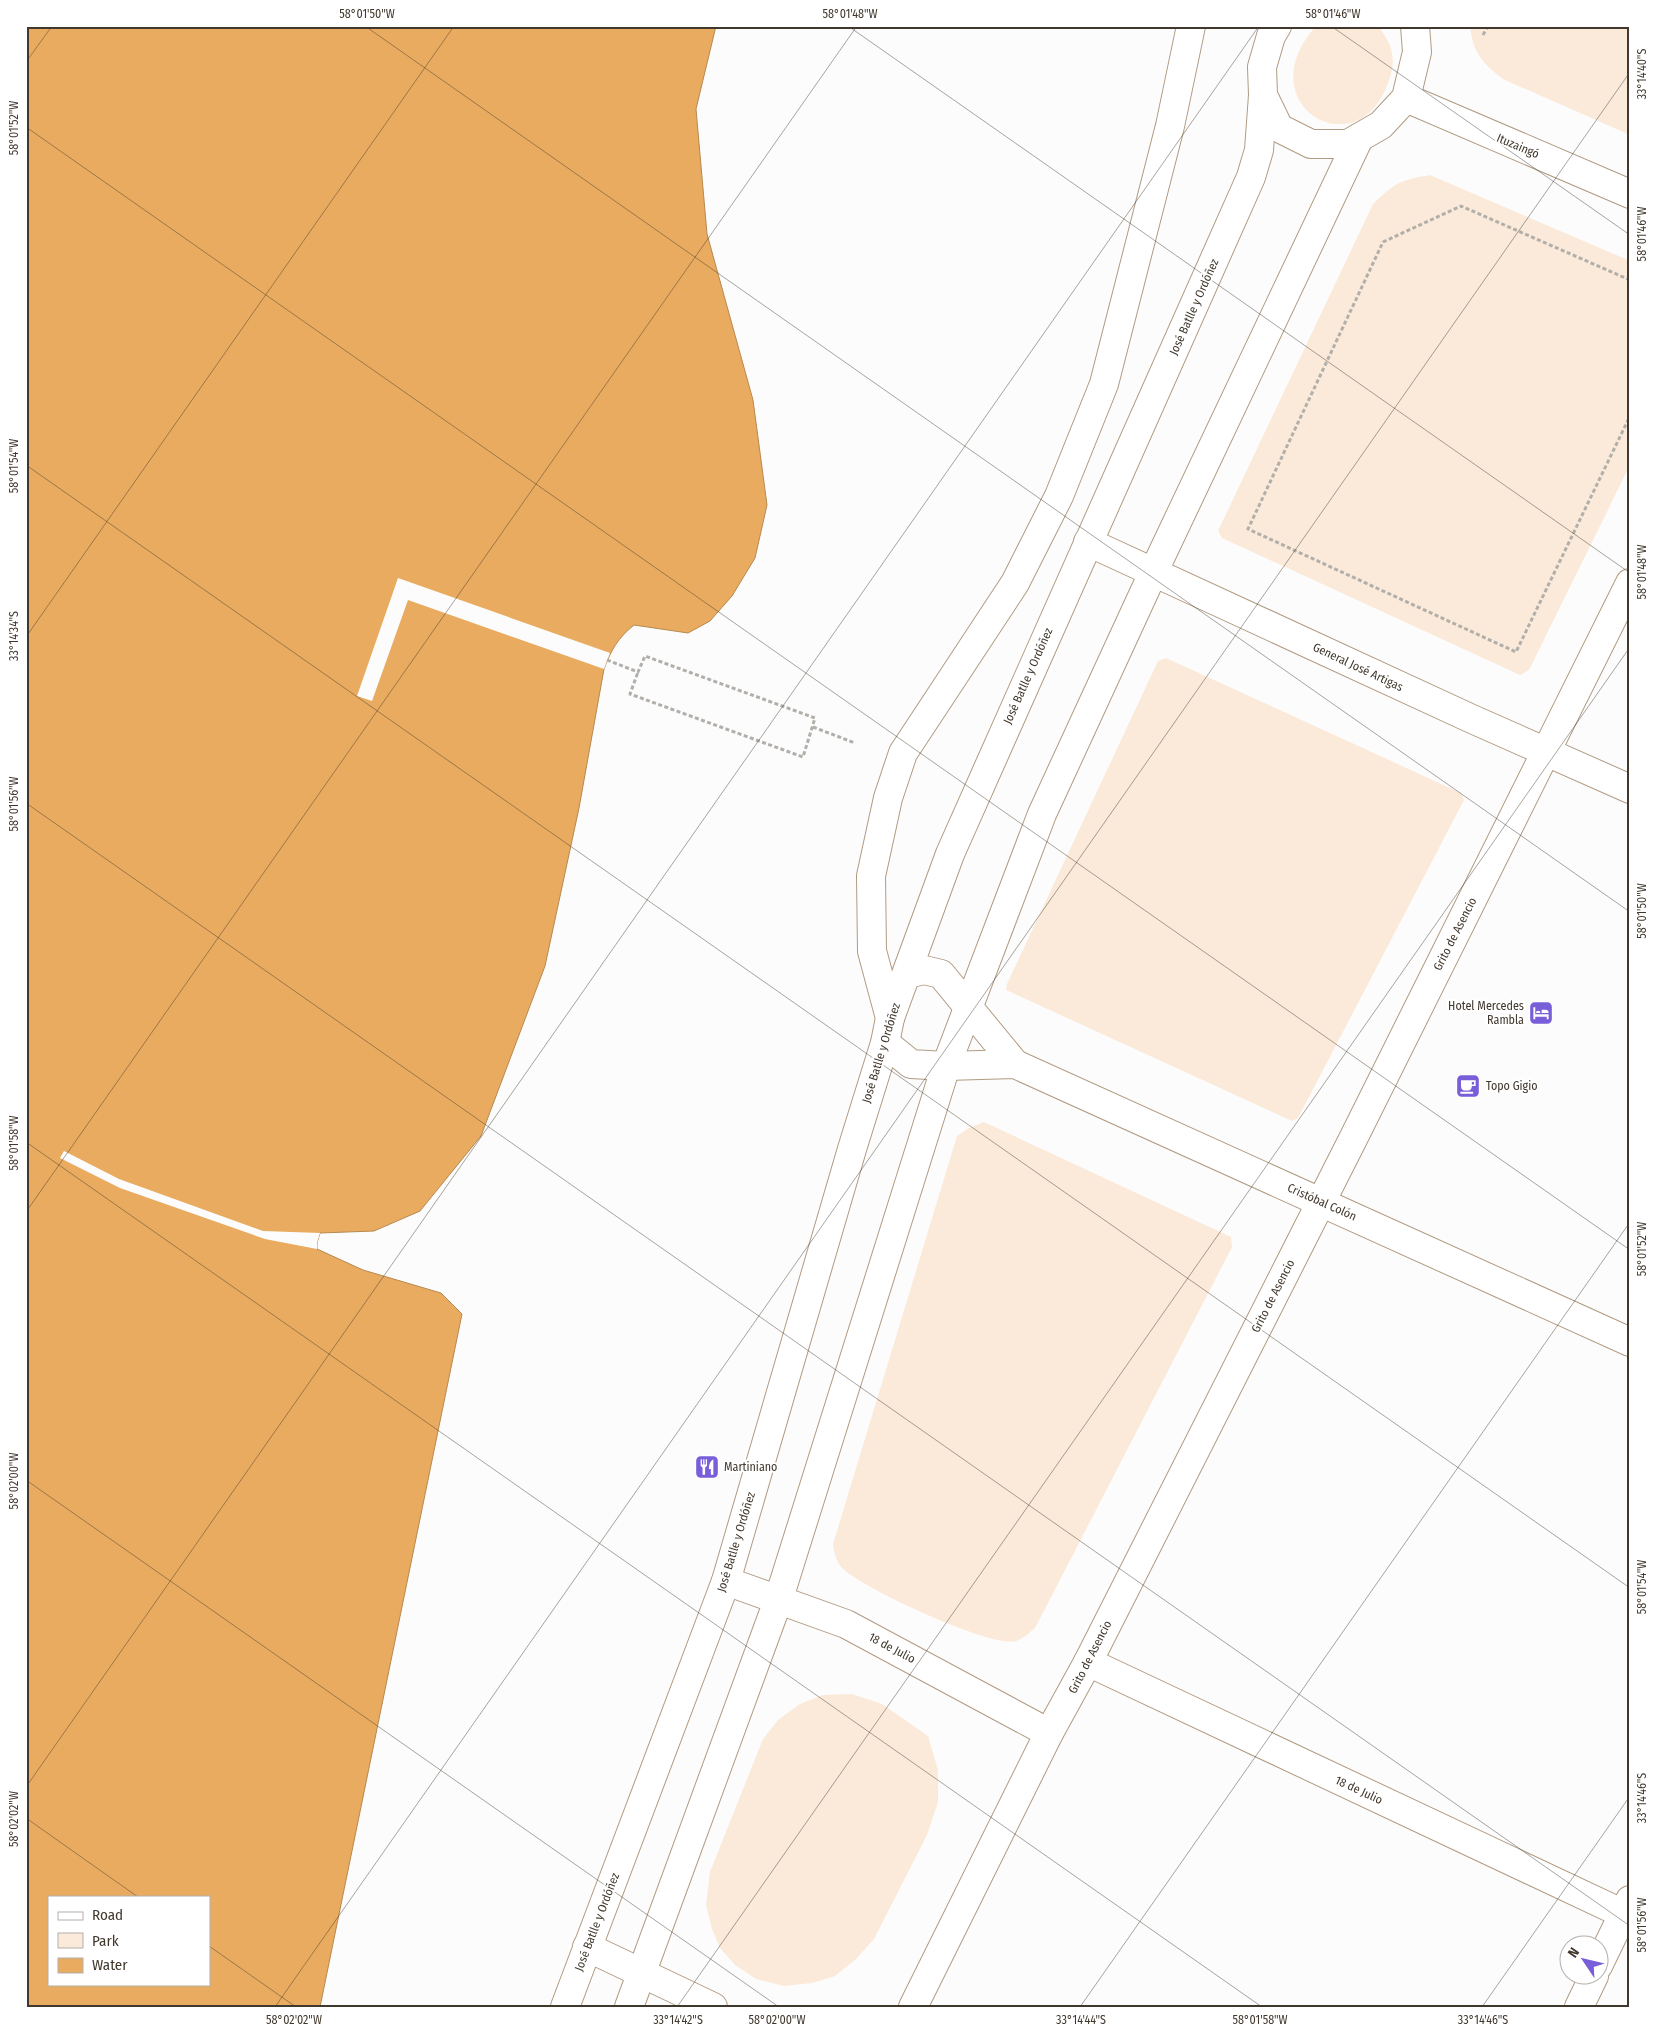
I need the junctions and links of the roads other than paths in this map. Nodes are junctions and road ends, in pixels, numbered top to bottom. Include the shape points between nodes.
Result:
1 (1191, 26) edge
2 (1252, 26) edge
3 (1277, 26) edge
4 (1415, 26) edge
5 (1262, 67) junction
6 (1264, 95) junction
7 (1406, 98) junction
8 (1359, 138) junction
9 (1630, 194) edge
10 (1088, 542) junction
11 (1153, 573) junction
12 (1630, 582) edge
13 (1546, 752) junction
14 (1630, 789) edge
15 (907, 974) junction
16 (969, 1007) junction
17 (888, 1031) junction
18 (1015, 1064) junction
19 (946, 1066) junction
20 (1321, 1202) junction
21 (1630, 1342) edge
22 (726, 1581) junction
23 (779, 1598) junction
24 (1088, 1662) junction
25 (1049, 1733) junction
26 (1628, 1911) edge
27 (587, 1947) junction
28 (1608, 1948) edge
29 (641, 1972) junction
30 (1589, 1986) edge
31 (565, 2007) edge
32 (628, 2007) edge
33 (713, 2007) edge
34 (913, 2007) edge
35 (1579, 2007) edge

1 - 17 street via 1170,126 1104,384 1059,496 1015,583 903,753 888,798 871,876 872,951
2 - 5 street
3 - 5 street
4 - 7 street via 1417,52
5 - 6 street
6 - 8 street via 1279,128 1311,144 1348,144
6 - 10 street, José Batlle y Ordóñez via 1259,150 1251,177
7 - 8 street via 1381,125
7 - 9 street, Ituzaingó
8 - 11 street
10 - 11 street, General José Artigas
10 - 15 street, José Batlle y Ordóñez via 950,854
11 - 13 street, General José Artigas
11 - 16 street via 1042,814
12 - 13 street, Grito de Asencio
13 - 14 street, General José Artigas
13 - 20 street, Grito de Asencio
15 - 16 street via 924,970 941,974
15 - 17 street, José Batlle y Ordóñez
16 - 18 street
16 - 19 street
17 - 19 street via 911,1064
17 - 22 street, José Batlle y Ordóñez
18 - 19 street
18 - 20 street, Cristóbal Colón
19 - 23 street
20 - 21 street, Cristóbal Colón
20 - 24 street, Grito de Asencio
22 - 23 street, 18 de Julio
22 - 27 street, José Batlle y Ordóñez
23 - 25 street, 18 de Julio via 846,1624
23 - 29 street
24 - 25 street, Grito de Asencio
24 - 26 street, 18 de Julio
25 - 34 street, Grito de Asencio
26 - 28 street
27 - 29 street
27 - 31 street, José Batlle y Ordóñez
29 - 32 street
29 - 33 street
30 - 35 street

